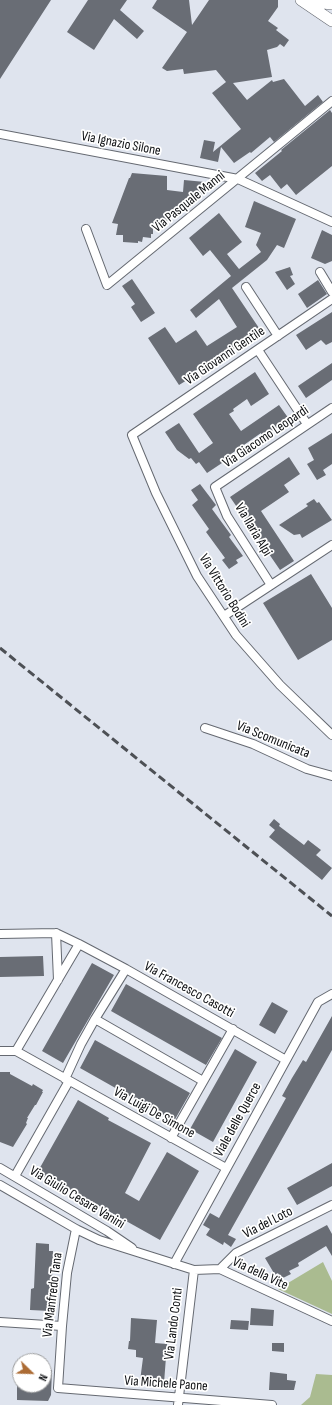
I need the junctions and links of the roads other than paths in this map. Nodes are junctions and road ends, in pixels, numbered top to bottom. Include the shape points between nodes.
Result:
1 (301, 0) edge
2 (306, 0) edge
3 (332, 4) edge
4 (332, 21) edge
5 (332, 101) edge
6 (0, 134) edge
7 (238, 179) junction
8 (332, 222) edge
9 (86, 229) dead end
10 (320, 272) dead end
11 (246, 287) dead end
12 (332, 292) edge
13 (332, 299) edge
14 (278, 336) junction
15 (258, 350) junction
16 (332, 409) edge
17 (307, 424) junction
18 (132, 435) joint
19 (215, 487) joint
20 (332, 545) edge
21 (271, 585) junction
22 (224, 616) junction
23 (205, 728) dead end
24 (332, 735) edge
25 (332, 776) edge
26 (56, 933) junction
27 (0, 934) edge
28 (79, 944) junction
29 (126, 969) junction
30 (58, 980) junction
31 (332, 994) edge
32 (95, 1019) junction
33 (233, 1029) junction
34 (0, 1051) edge
35 (16, 1051) junction
36 (286, 1060) junction
37 (67, 1080) junction
38 (203, 1081) junction
39 (171, 1138) junction
40 (0, 1168) edge
41 (226, 1168) junction
42 (15, 1176) junction
43 (0, 1186) edge
44 (332, 1205) edge
45 (76, 1229) junction
46 (139, 1253) junction
47 (174, 1264) junction
48 (194, 1270) junction
49 (220, 1270) junction
50 (332, 1321) edge
51 (0, 1322) edge
52 (62, 1326) junction
53 (58, 1388) joint
54 (178, 1402) edge
55 (272, 1405) edge

1 - 4 main road
2 - 3 main road
5 - 7 street, Via Pasquale Manni
6 - 7 street, Via Ignazio Silone
7 - 8 street, Via Ignazio Silone
7 - 9 street, Via Pasquale Manni via 107,285
10 - 12 street
11 - 14 street
13 - 14 street, Via Giovanni Gentile
14 - 15 street, Via Giovanni Gentile
15 - 17 street
15 - 18 street, Via Giovanni Gentile
16 - 17 street, Via Giacomo Leopardi
17 - 19 street, Via Giacomo Leopardi
18 - 22 street, Via Vittorio Bodini via 156,493 197,576
19 - 21 street, Via Ilaria Alpi via 227,516
20 - 21 street
21 - 22 street
22 - 24 street, Via Vittorio Bodini via 236,635 280,685
23 - 25 street, Via Scomunicata via 253,744 308,769
26 - 27 street, Via Francesco Casotti
26 - 28 street, Via Francesco Casotti
26 - 30 street
28 - 29 street, Via Francesco Casotti
28 - 30 street
29 - 32 street
29 - 33 street, Via Francesco Casotti
30 - 35 street
31 - 36 street, Viale delle Querce via 318,1002
32 - 37 street via 81,1044
32 - 38 street
33 - 36 street, Via Francesco Casotti
33 - 38 street
34 - 35 street, Via Luigi De Simone
35 - 37 street, Via Luigi De Simone
36 - 41 street, Viale delle Querce
37 - 39 street, Via Luigi De Simone
37 - 42 street
38 - 39 street
39 - 41 street, Via Luigi De Simone
40 - 42 street, Via Giulio Cesare Vanini
41 - 47 street, Viale delle Querce
42 - 46 street, Via Giulio Cesare Vanini
43 - 45 street, Via della Vite
44 - 49 street, Via del Loto via 236,1253
45 - 46 street, Via della Vite via 99,1240
45 - 52 street, Via Manfredo Tana via 67,1272
46 - 47 street, Via della Vite
47 - 48 street, Via della Vite
48 - 49 street, Via della Vite
48 - 54 street, Via Lando Conti
49 - 50 street, Via della Vite
51 - 52 street
52 - 53 street, Via Manfredo Tana
53 - 54 street, Via Michele Paone
54 - 55 street, Via Michele Paone

